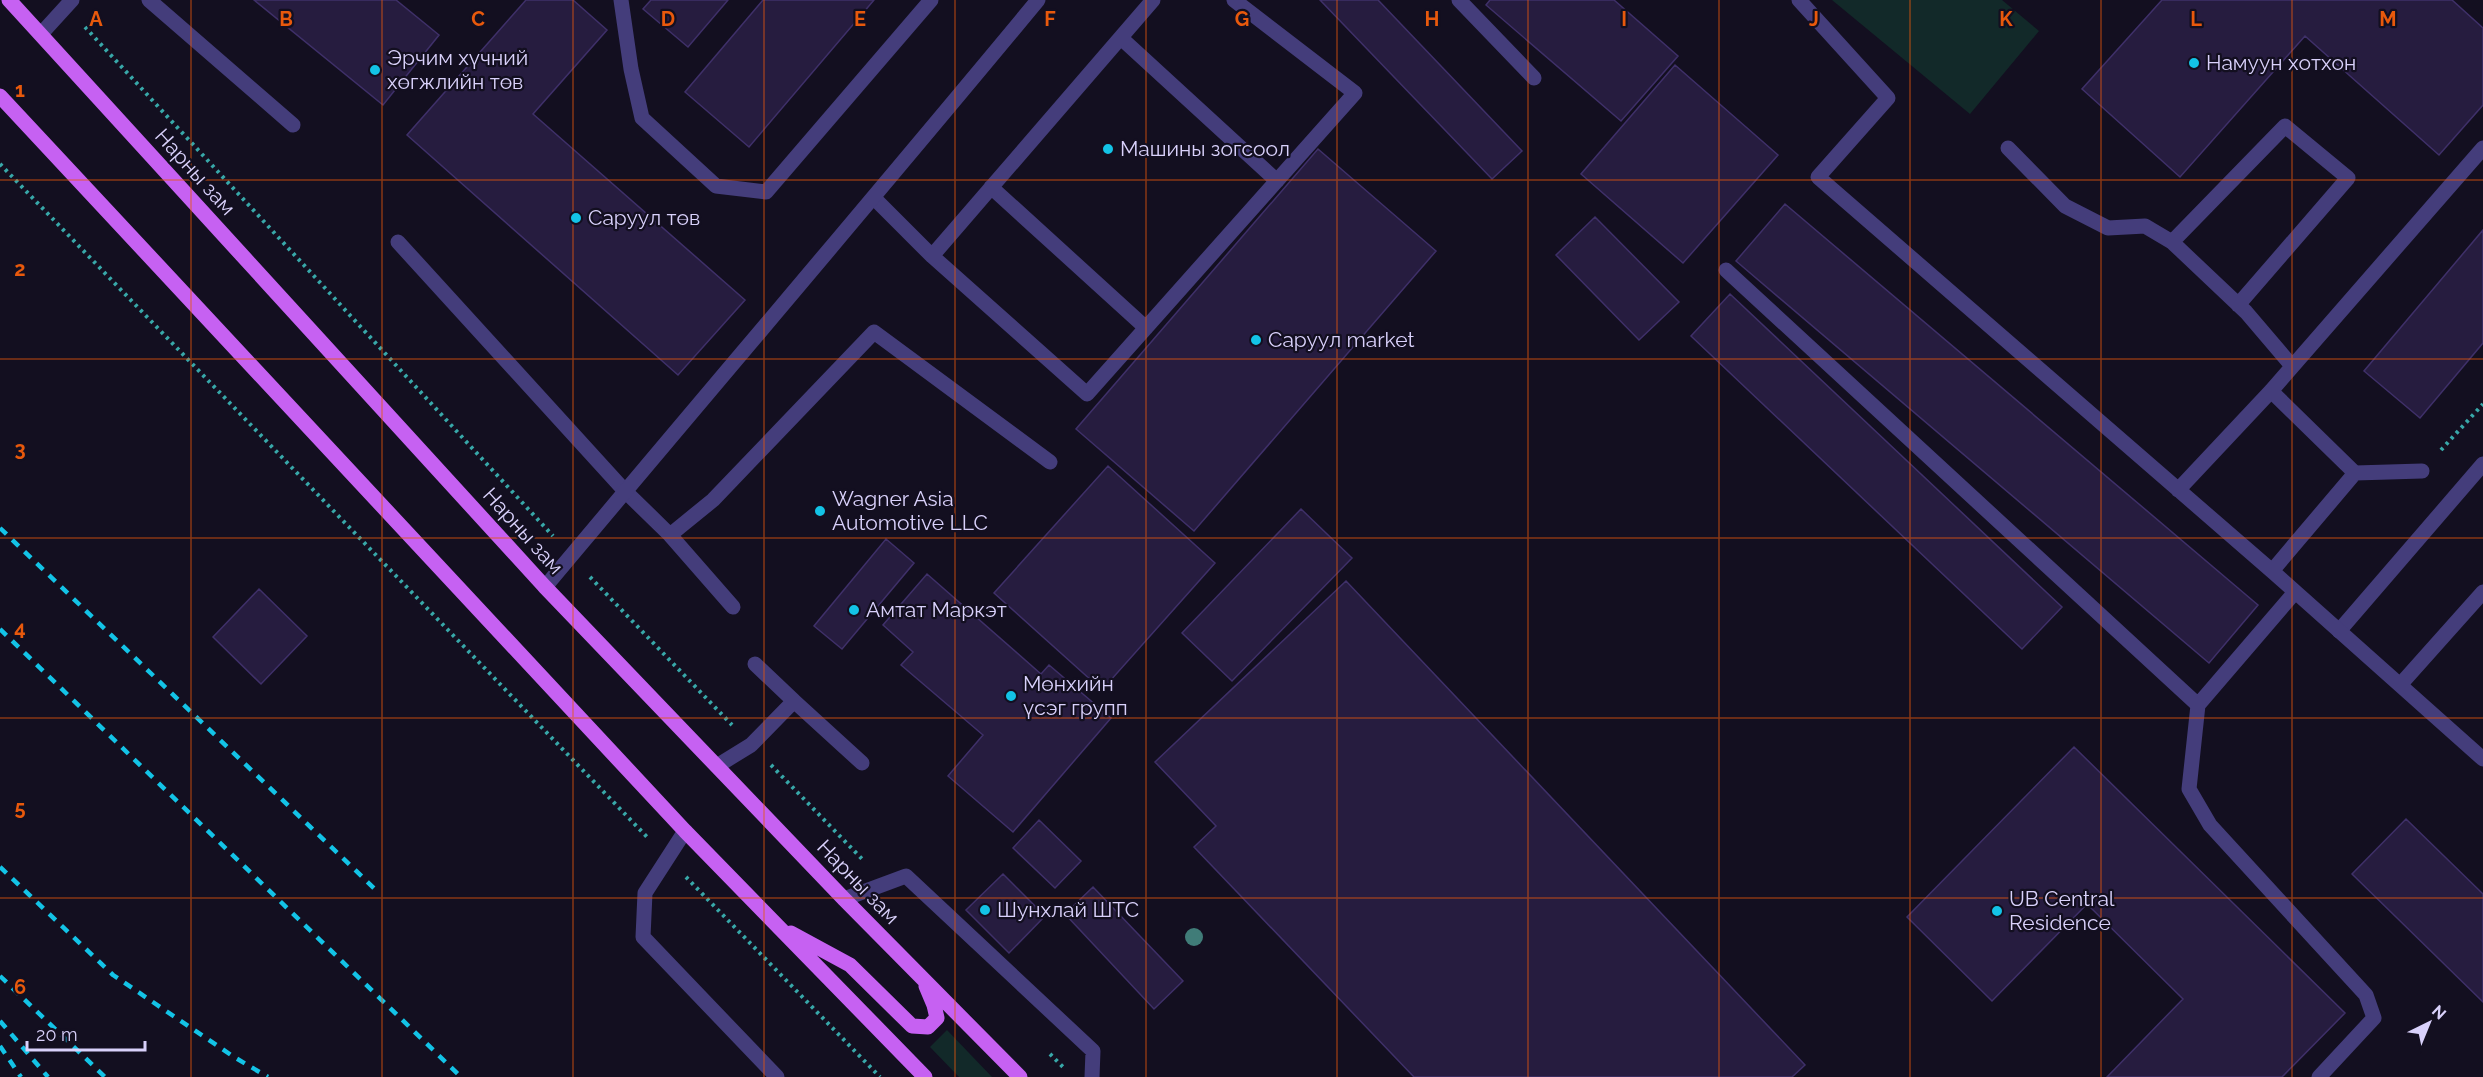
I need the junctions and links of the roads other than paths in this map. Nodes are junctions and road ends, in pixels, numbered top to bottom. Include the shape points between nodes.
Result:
1 (9, 0) edge
2 (72, 0) edge
3 (149, 0) edge
4 (621, 0) edge
5 (931, 0) edge
6 (1038, 0) edge
7 (1153, 0) edge
8 (1234, 0) edge
9 (1459, 0) edge
10 (1799, 0) edge
11 (41, 34) junction
12 (1120, 38) junction
13 (1534, 78) dead end
14 (0, 96) edge
15 (293, 125) dead end
16 (2008, 148) dead end
17 (2483, 148) edge
18 (1277, 181) junction
19 (992, 187) junction
20 (874, 198) junction
21 (398, 242) dead end
22 (2172, 242) junction
23 (932, 256) junction
24 (1726, 270) dead end
25 (2238, 305) junction
26 (1146, 328) junction
27 (2292, 366) junction
28 (2271, 391) junction
29 (1050, 462) dead end
30 (2483, 464) edge
31 (2422, 471) road end
32 (2355, 472) junction
33 (624, 490) junction
34 (2178, 490) junction
35 (670, 535) junction
36 (2272, 571) junction
37 (545, 587) junction
38 (2295, 592) junction
39 (2483, 592) edge
40 (733, 607) dead end
41 (2339, 631) junction
42 (755, 664) dead end
43 (2400, 685) junction
44 (794, 701) junction
45 (2198, 705) junction
46 (2483, 759) edge
47 (862, 763) dead end
48 (717, 766) junction
49 (685, 831) junction
50 (844, 899) junction
51 (778, 926) junction
52 (921, 977) junction
53 (777, 1077) edge
54 (925, 1077) edge
55 (1020, 1077) edge
56 (1092, 1077) edge
57 (2319, 1077) edge

1 - 11 main road, Нарны зам
2 - 11 street
3 - 15 street
4 - 5 street via 642,118 716,186 766,192
6 - 20 street
7 - 12 street
8 - 18 street via 1355,93
9 - 13 street
10 - 34 street via 1888,98 1818,177
11 - 37 main road, Нарны зам
12 - 18 street
12 - 19 street
14 - 49 main road
16 - 22 street via 2065,206 2108,228 2145,226
17 - 27 street
18 - 26 street
19 - 23 street
19 - 26 street
20 - 23 street
20 - 33 street
21 - 33 street
22 - 25 street
22 - 25 street via 2285,126 2348,178
23 - 26 street via 1087,394
24 - 45 street
25 - 27 street
27 - 28 street
28 - 32 street
28 - 34 street
29 - 35 street via 874,332 713,500
30 - 41 street
31 - 32 street
32 - 36 street
33 - 35 street
33 - 37 street
34 - 36 street
35 - 40 street
36 - 38 street
37 - 48 main road, Нарны зам
38 - 41 street
38 - 45 street
39 - 43 street
41 - 43 street
42 - 44 street
43 - 46 street
44 - 47 street
44 - 48 street via 751,745
45 - 57 street via 2189,789 2210,825 2366,995 2374,1018
48 - 50 main road, Нарны зам
49 - 51 main road
49 - 53 street via 645,893 643,937
50 - 52 main road, Нарны зам
50 - 56 street via 906,876 1093,1051
51 - 52 main road via 850,965 912,1026 928,1027 937,1018
51 - 54 main road
52 - 55 main road, Нарны зам

